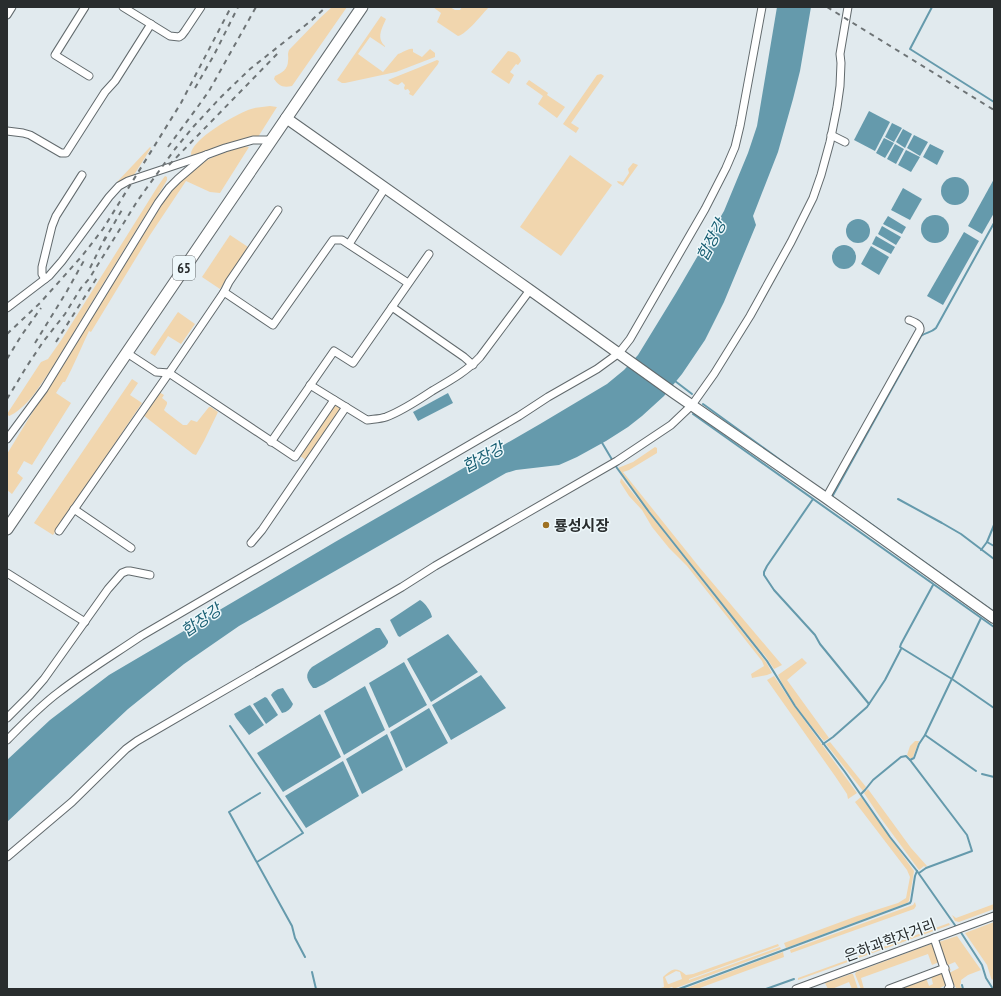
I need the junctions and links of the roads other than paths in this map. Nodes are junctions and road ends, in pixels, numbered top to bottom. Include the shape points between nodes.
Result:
1 (12, 7) edge
2 (85, 7) edge
3 (123, 7) edge
4 (201, 7) edge
5 (362, 7) edge
6 (762, 7) edge
7 (848, 7) edge
8 (7, 15) edge
9 (151, 24) junction
10 (89, 76) dead end
11 (286, 118) junction
12 (7, 131) edge
13 (831, 135) junction
14 (271, 140) junction
15 (845, 142) dead end
16 (206, 155) junction
17 (82, 175) dead end
18 (385, 188) junction
19 (278, 210) dead end
20 (349, 244) junction
21 (429, 254) dead end
22 (45, 279) junction
23 (408, 283) junction
24 (530, 290) junction
25 (224, 292) junction
26 (392, 307) junction
27 (7, 308) edge
28 (909, 320) dead end
29 (127, 353) junction
30 (621, 355) junction
31 (473, 365) junction
32 (169, 373) junction
33 (310, 385) junction
34 (334, 400) junction
35 (692, 405) junction
36 (346, 407) junction
37 (7, 439) edge
38 (271, 442) junction
39 (295, 457) junction
40 (306, 465) junction
41 (826, 498) junction
42 (74, 509) junction
43 (7, 529) edge
44 (59, 531) dead end
45 (251, 543) dead end
46 (131, 548) dead end
47 (7, 573) edge
48 (150, 575) dead end
49 (994, 618) edge
50 (85, 622) junction
51 (7, 718) edge
52 (7, 740) edge
53 (7, 857) edge
54 (994, 916) edge
55 (934, 938) junction
56 (945, 968) junction
57 (796, 989) edge
58 (889, 989) edge
59 (948, 989) edge

1 - 8 street
2 - 10 street via 55,55
3 - 9 street
4 - 9 street via 179,37 170,36
5 - 11 main road, 65
6 - 30 street via 738,137 726,168
7 - 13 street via 840,54 840,86
9 - 12 street via 66,153 61,153 30,135
11 - 14 main road, 65
11 - 18 street
13 - 15 street
13 - 35 street via 821,176 802,220 750,316
14 - 16 street via 253,140
14 - 29 main road, 65
16 - 22 street via 119,186 62,261
16 - 37 street via 178,178 158,203 44,389
17 - 22 street via 52,226 42,267
18 - 20 street
18 - 24 street
19 - 25 street
20 - 23 street
20 - 25 street via 342,240 333,240 273,325
21 - 23 street
22 - 27 street
23 - 26 street
24 - 30 street
24 - 31 street
25 - 32 street
26 - 31 street
26 - 33 street via 353,363 334,351
28 - 41 street via 919,325 920,330
29 - 32 street via 156,372
29 - 43 main road, 65
30 - 35 street
30 - 52 street via 141,636 58,693
31 - 36 street via 418,400 385,417 367,420
32 - 38 street
32 - 42 street
33 - 34 street
33 - 38 street
34 - 36 street
34 - 39 street
35 - 41 street
35 - 53 street via 671,425 609,466 137,741 72,802
36 - 40 street
38 - 39 street
39 - 40 street
40 - 45 street
41 - 49 street
42 - 44 street
42 - 46 street
47 - 50 street
48 - 50 street via 130,571 122,573
50 - 51 street via 44,679
54 - 55 street, 은하과학자거리
55 - 56 street
55 - 57 street, 은하과학자거리
56 - 58 street
56 - 59 street via 950,986

